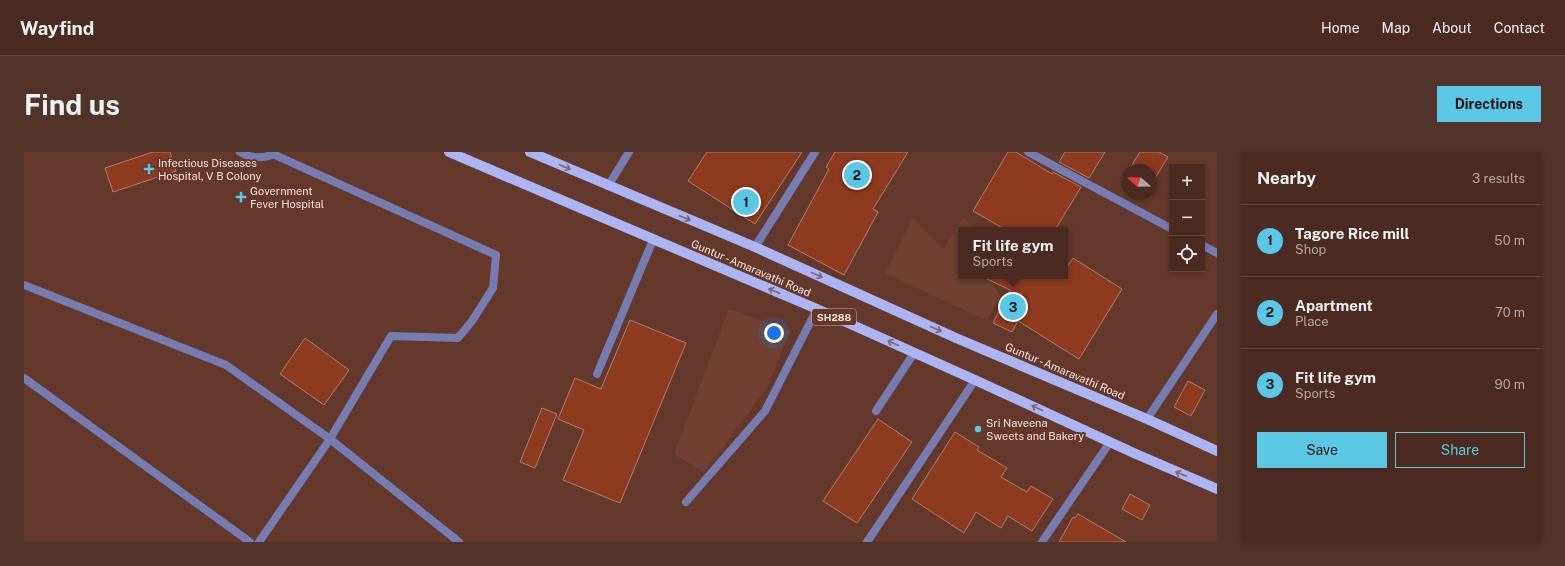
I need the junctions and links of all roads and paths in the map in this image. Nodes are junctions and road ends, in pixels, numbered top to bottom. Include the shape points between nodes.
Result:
1 (240, 152) edge
2 (449, 152) edge
3 (530, 152) edge
4 (629, 152) edge
5 (815, 152) edge
6 (1028, 152) edge
7 (274, 153) edge
8 (608, 186) junction
9 (1169, 227) edge
10 (653, 240) junction
11 (755, 247) junction
12 (1205, 247) edge
13 (1217, 253) edge
14 (24, 285) edge
15 (817, 309) junction
16 (1217, 314) edge
17 (914, 353) junction
18 (598, 374) dead end
19 (24, 378) edge
20 (975, 380) junction
21 (876, 411) dead end
22 (1147, 419) junction
23 (330, 439) junction
24 (1110, 442) junction
25 (1217, 451) edge
26 (1217, 489) edge
27 (686, 502) dead end
28 (250, 542) edge
29 (259, 542) edge
30 (459, 542) edge
31 (867, 542) edge
32 (1042, 542) edge

1 - 7 street via 245,156 263,157
2 - 10 main road, Guntur - Amaravathi Road / SH288
3 -> 8 main road, Guntur - Amaravathi Road / SH288
4 - 8 street
5 - 11 street
6 - 9 street
7 - 23 street via 496,255 493,288 458,338 391,336
8 -> 11 main road, Guntur - Amaravathi Road / SH288
15 -> 10 main road, Guntur - Amaravathi Road / SH288
10 - 18 street
11 -> 22 main road, Guntur - Amaravathi Road / SH288 via 956,338
12 - 13 street
14 - 23 street via 226,365
17 -> 15 main road, Guntur - Amaravathi Road / SH288
15 - 27 street via 765,411
16 - 22 street
17 - 20 main road, Guntur - Amaravathi Road / SH288
17 - 21 street
19 - 28 street
24 -> 20 main road, Guntur - Amaravathi Road / SH288
20 - 31 street
22 - 25 main road, Guntur - Amaravathi Road / SH288
23 - 29 street
23 - 30 street
26 -> 24 main road, Guntur - Amaravathi Road / SH288
24 - 32 street

